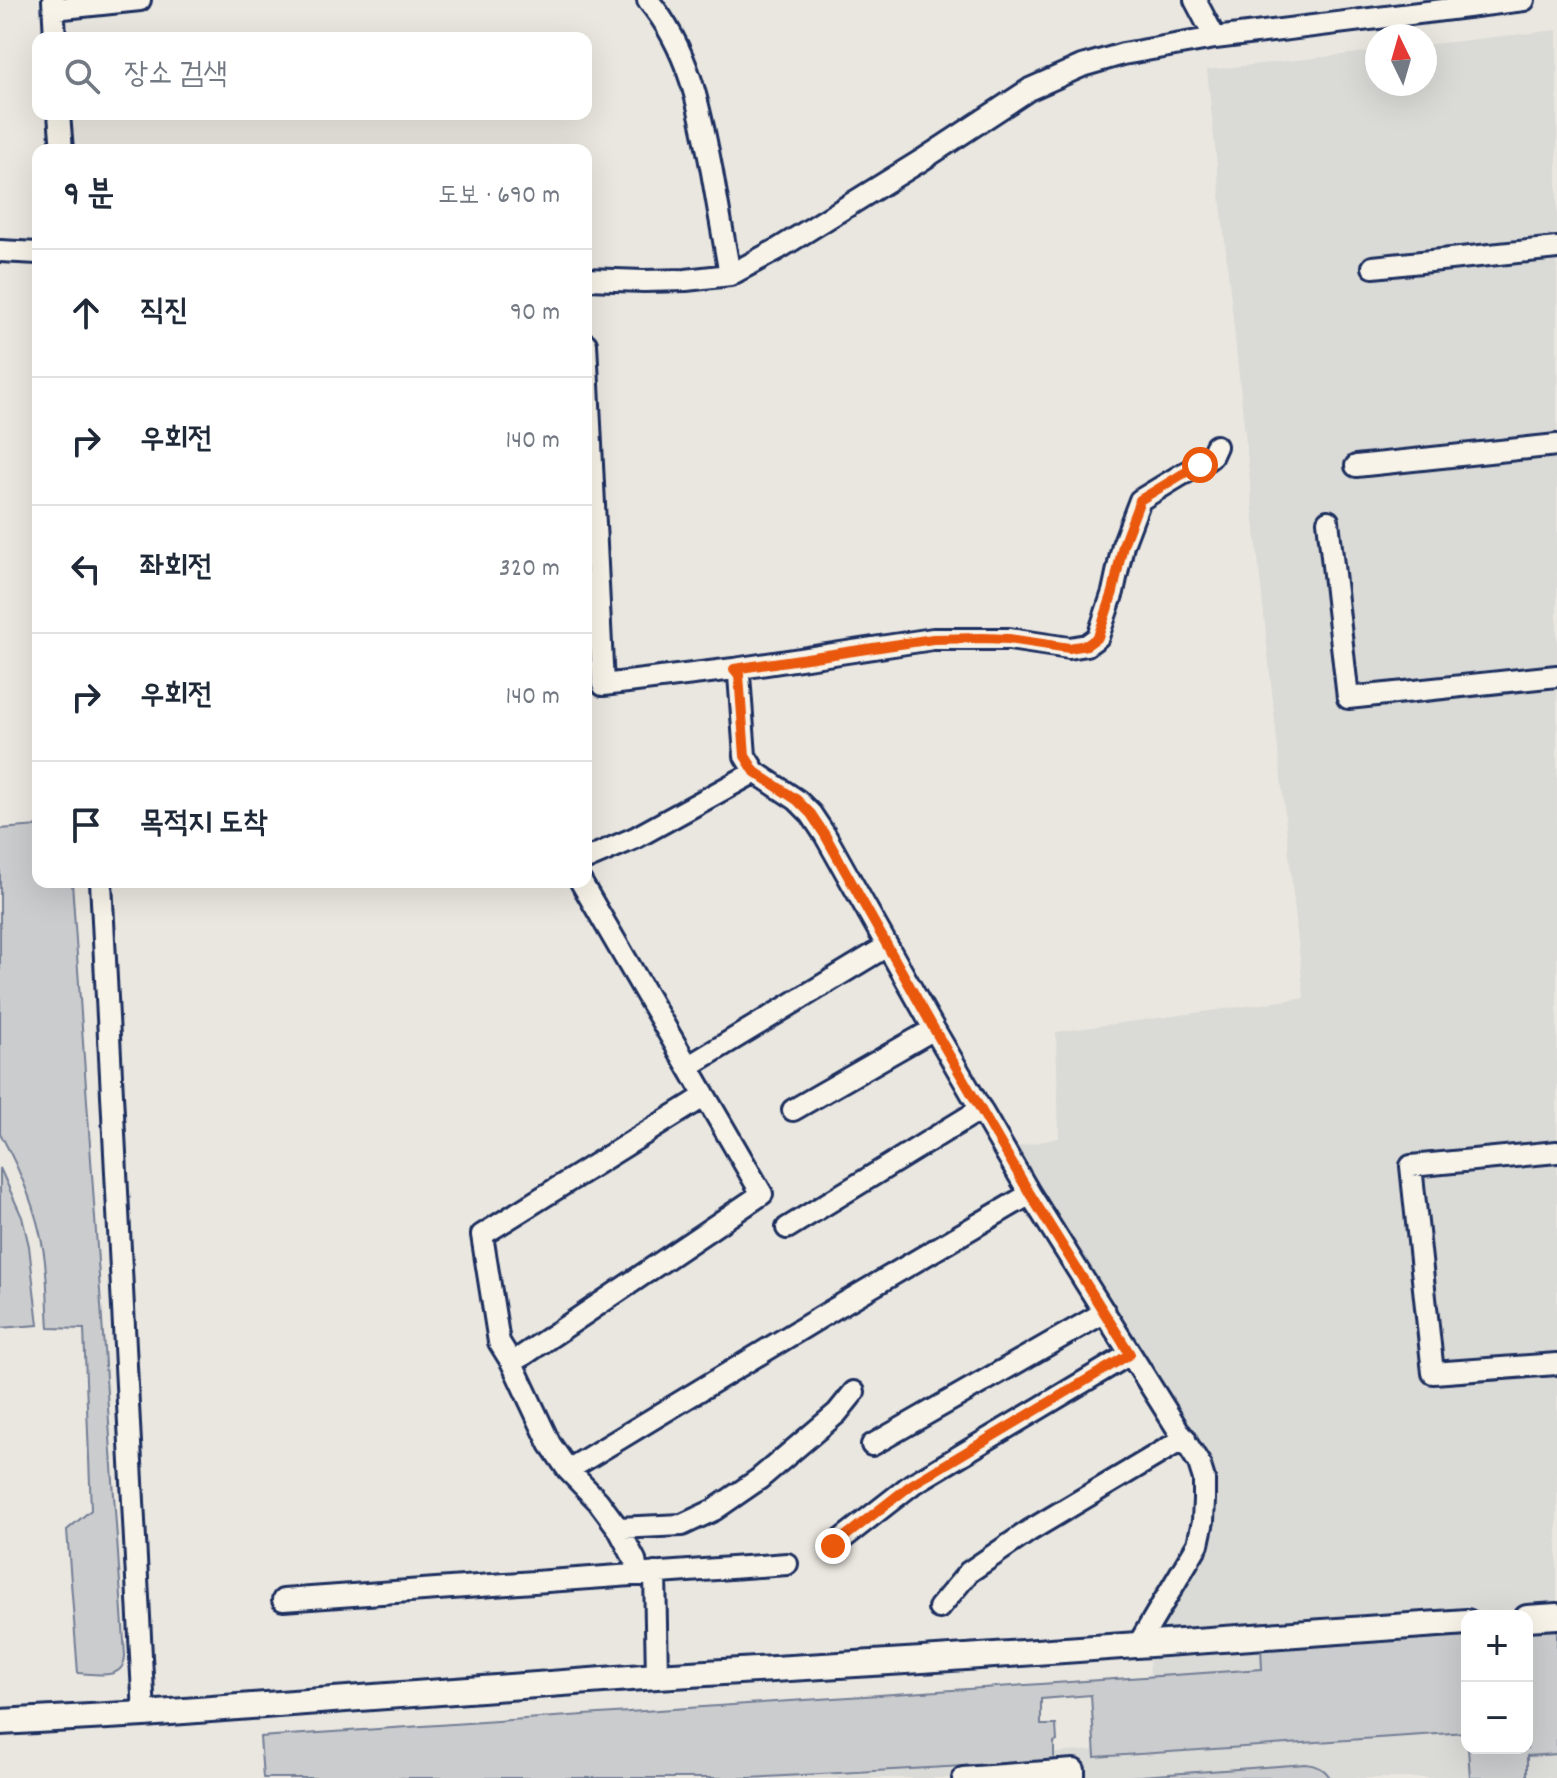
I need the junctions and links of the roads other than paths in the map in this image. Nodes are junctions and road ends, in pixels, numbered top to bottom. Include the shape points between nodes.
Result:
1 (140, 0) edge
2 (648, 0) edge
3 (1195, 0) edge
4 (1524, 0) edge
5 (53, 5) edge
6 (55, 32) edge
7 (1215, 38) junction
8 (60, 120) edge
9 (62, 144) edge
10 (1557, 248) edge
11 (0, 251) edge
12 (32, 253) edge
13 (1373, 267) dead end
14 (730, 275) junction
15 (592, 279) edge
16 (1557, 445) edge
17 (1216, 446) dead end
18 (1356, 466) dead end
19 (1328, 521) dead end
20 (592, 572) edge
21 (734, 669) junction
22 (1557, 676) edge
23 (595, 686) edge
24 (755, 772) junction
25 (592, 856) edge
26 (101, 888) edge
27 (585, 888) edge
28 (887, 946) junction
29 (934, 1029) junction
30 (689, 1066) junction
31 (705, 1096) junction
32 (981, 1109) junction
33 (793, 1110) dead end
34 (1557, 1152) edge
35 (1030, 1194) junction
36 (787, 1228) dead end
37 (1105, 1312) junction
38 (1130, 1354) junction
39 (512, 1363) junction
40 (1557, 1364) edge
41 (854, 1392) dead end
42 (1185, 1438) junction
43 (872, 1445) dead end
44 (568, 1470) junction
45 (618, 1528) junction
46 (833, 1546) dead end
47 (787, 1564) dead end
48 (646, 1573) junction
49 (283, 1600) dead end
50 (939, 1608) dead end
51 (1557, 1616) edge
52 (1533, 1618) edge
53 (1461, 1622) edge
54 (1138, 1645) junction
55 (657, 1676) junction
56 (144, 1714) junction
57 (0, 1722) edge
58 (963, 1778) edge
59 (1074, 1778) edge

1 - 5 street
2 - 14 street via 685,59 702,117
3 - 7 street
4 - 7 street
5 - 6 street
7 - 14 street via 1123,54 1030,89
8 - 9 street
10 - 13 street
11 - 12 street
14 - 15 street
16 - 18 street
17 - 21 street via 1200,465 1140,500 1098,637 1087,645 933,639
19 - 22 street via 1348,698
20 - 23 street
21 - 23 street
21 - 24 street via 739,675 745,756
24 - 25 street
24 - 28 street via 811,814
26 - 56 street
27 - 30 street
28 - 29 street
28 - 30 street
29 - 32 street
29 - 33 street
30 - 31 street
31 - 39 street via 482,1235 499,1342
31 - 39 street via 762,1194
32 - 35 street
32 - 36 street
34 - 40 street via 1411,1166 1433,1373
35 - 37 street
35 - 44 street
37 - 38 street
37 - 43 street
38 - 42 street
38 - 46 street via 911,1485
39 - 44 street
41 - 45 street via 837,1413 759,1479 714,1510 682,1525
42 - 50 street via 1005,1547 969,1572
42 - 54 street via 1204,1479 1198,1544
44 - 45 street
45 - 48 street
47 - 48 street
48 - 49 street
48 - 55 street
51 - 52 main road
53 - 54 main road
54 - 55 main road
55 - 56 main road
56 - 57 main road
58 - 59 street via 1074,1770

